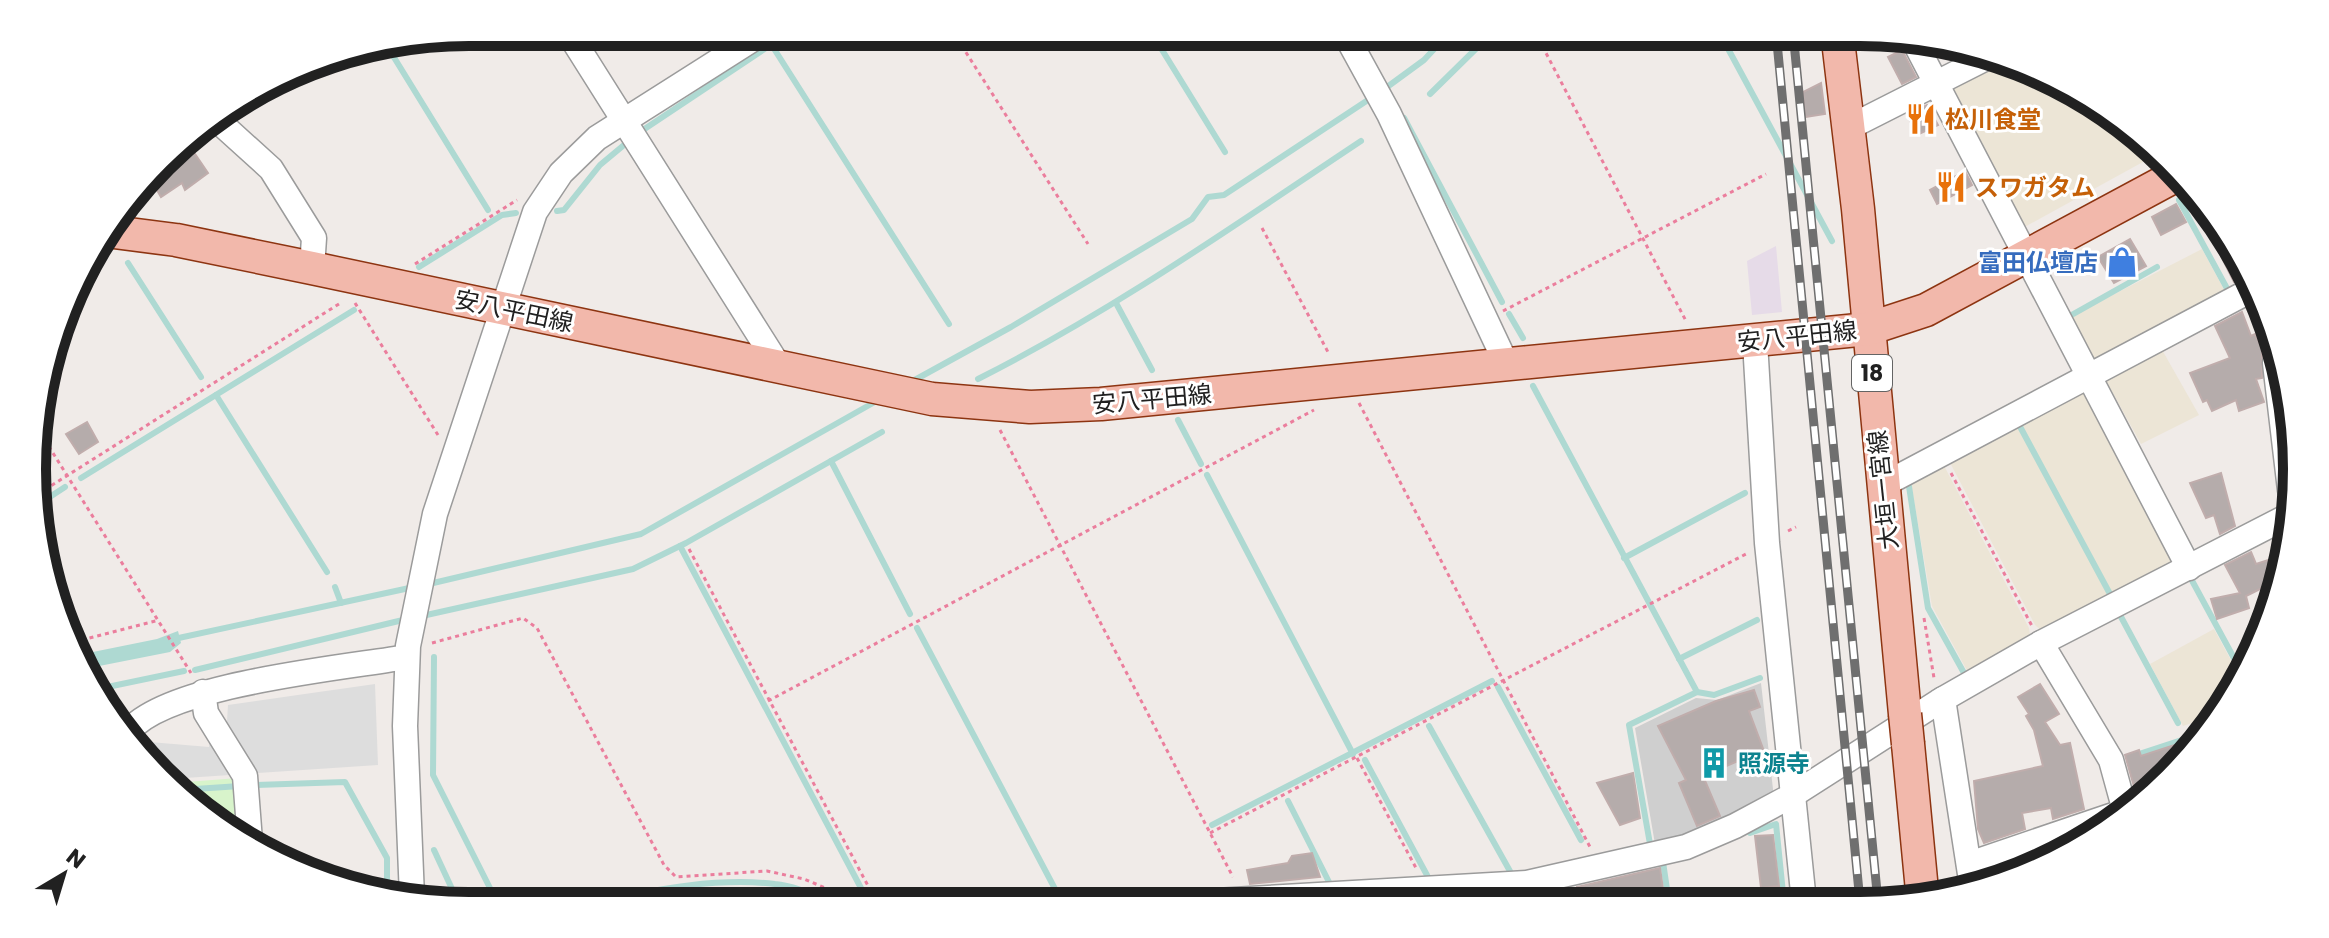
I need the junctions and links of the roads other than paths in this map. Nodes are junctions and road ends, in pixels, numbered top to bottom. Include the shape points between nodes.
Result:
1 (577, 46) edge
2 (741, 46) edge
3 (1352, 46) edge
4 (1839, 46) edge
5 (1919, 51) edge
6 (1978, 63) edge
7 (1937, 84) junction
8 (623, 119) junction
9 (223, 125) edge
10 (1848, 128) junction
11 (2168, 180) edge
12 (118, 233) edge
13 (2025, 254) junction
14 (312, 268) junction
15 (2245, 293) edge
16 (502, 309) junction
17 (1868, 329) junction
18 (1755, 342) junction
19 (1506, 363) junction
20 (780, 368) junction
21 (2087, 376) junction
22 (1883, 485) junction
23 (2279, 520) edge
24 (2189, 568) junction
25 (2041, 643) junction
26 (409, 646) junction
27 (203, 692) junction
28 (1943, 699) junction
29 (133, 727) edge
30 (1793, 795) junction
31 (2122, 801) edge
32 (249, 830) edge
33 (2081, 830) edge
34 (1971, 876) edge
35 (1922, 887) edge
36 (412, 888) edge
37 (1394, 892) edge
38 (1803, 892) edge

1 - 8 street
2 - 8 street
3 - 19 street
4 - 10 main road, 大垣一宮線 / 18
5 - 7 street
6 - 7 street
7 - 10 street
7 - 13 street
8 - 16 street via 561,173 535,212
8 - 20 street
9 - 14 street via 271,169 314,238
10 - 17 main road, 大垣一宮線 / 18
11 - 13 main road, 安八平田線
12 - 14 main road, 安八平田線
13 - 17 main road, 安八平田線 via 1926,310
13 - 21 street
14 - 16 main road, 安八平田線
15 - 21 street
16 - 20 main road, 安八平田線
16 - 26 street via 453,459
17 - 18 main road, 安八平田線
17 - 22 main road, 大垣一宮線 / 18
18 - 19 main road, 安八平田線
18 - 30 street via 1767,543
19 - 20 main road, 安八平田線 via 1343,388 987,406
21 - 22 street
21 - 24 street
22 - 35 main road, 大垣一宮線 / 18
23 - 24 street
24 - 25 street
25 - 28 street
25 - 31 street via 2111,760
26 - 27 street
26 - 36 street via 405,726
27 - 29 street via 146,715
27 - 32 street via 206,713 245,776
28 - 30 street
28 - 34 street
30 - 37 street via 1686,847 1601,868 1527,883
30 - 38 street
33 - 34 street

